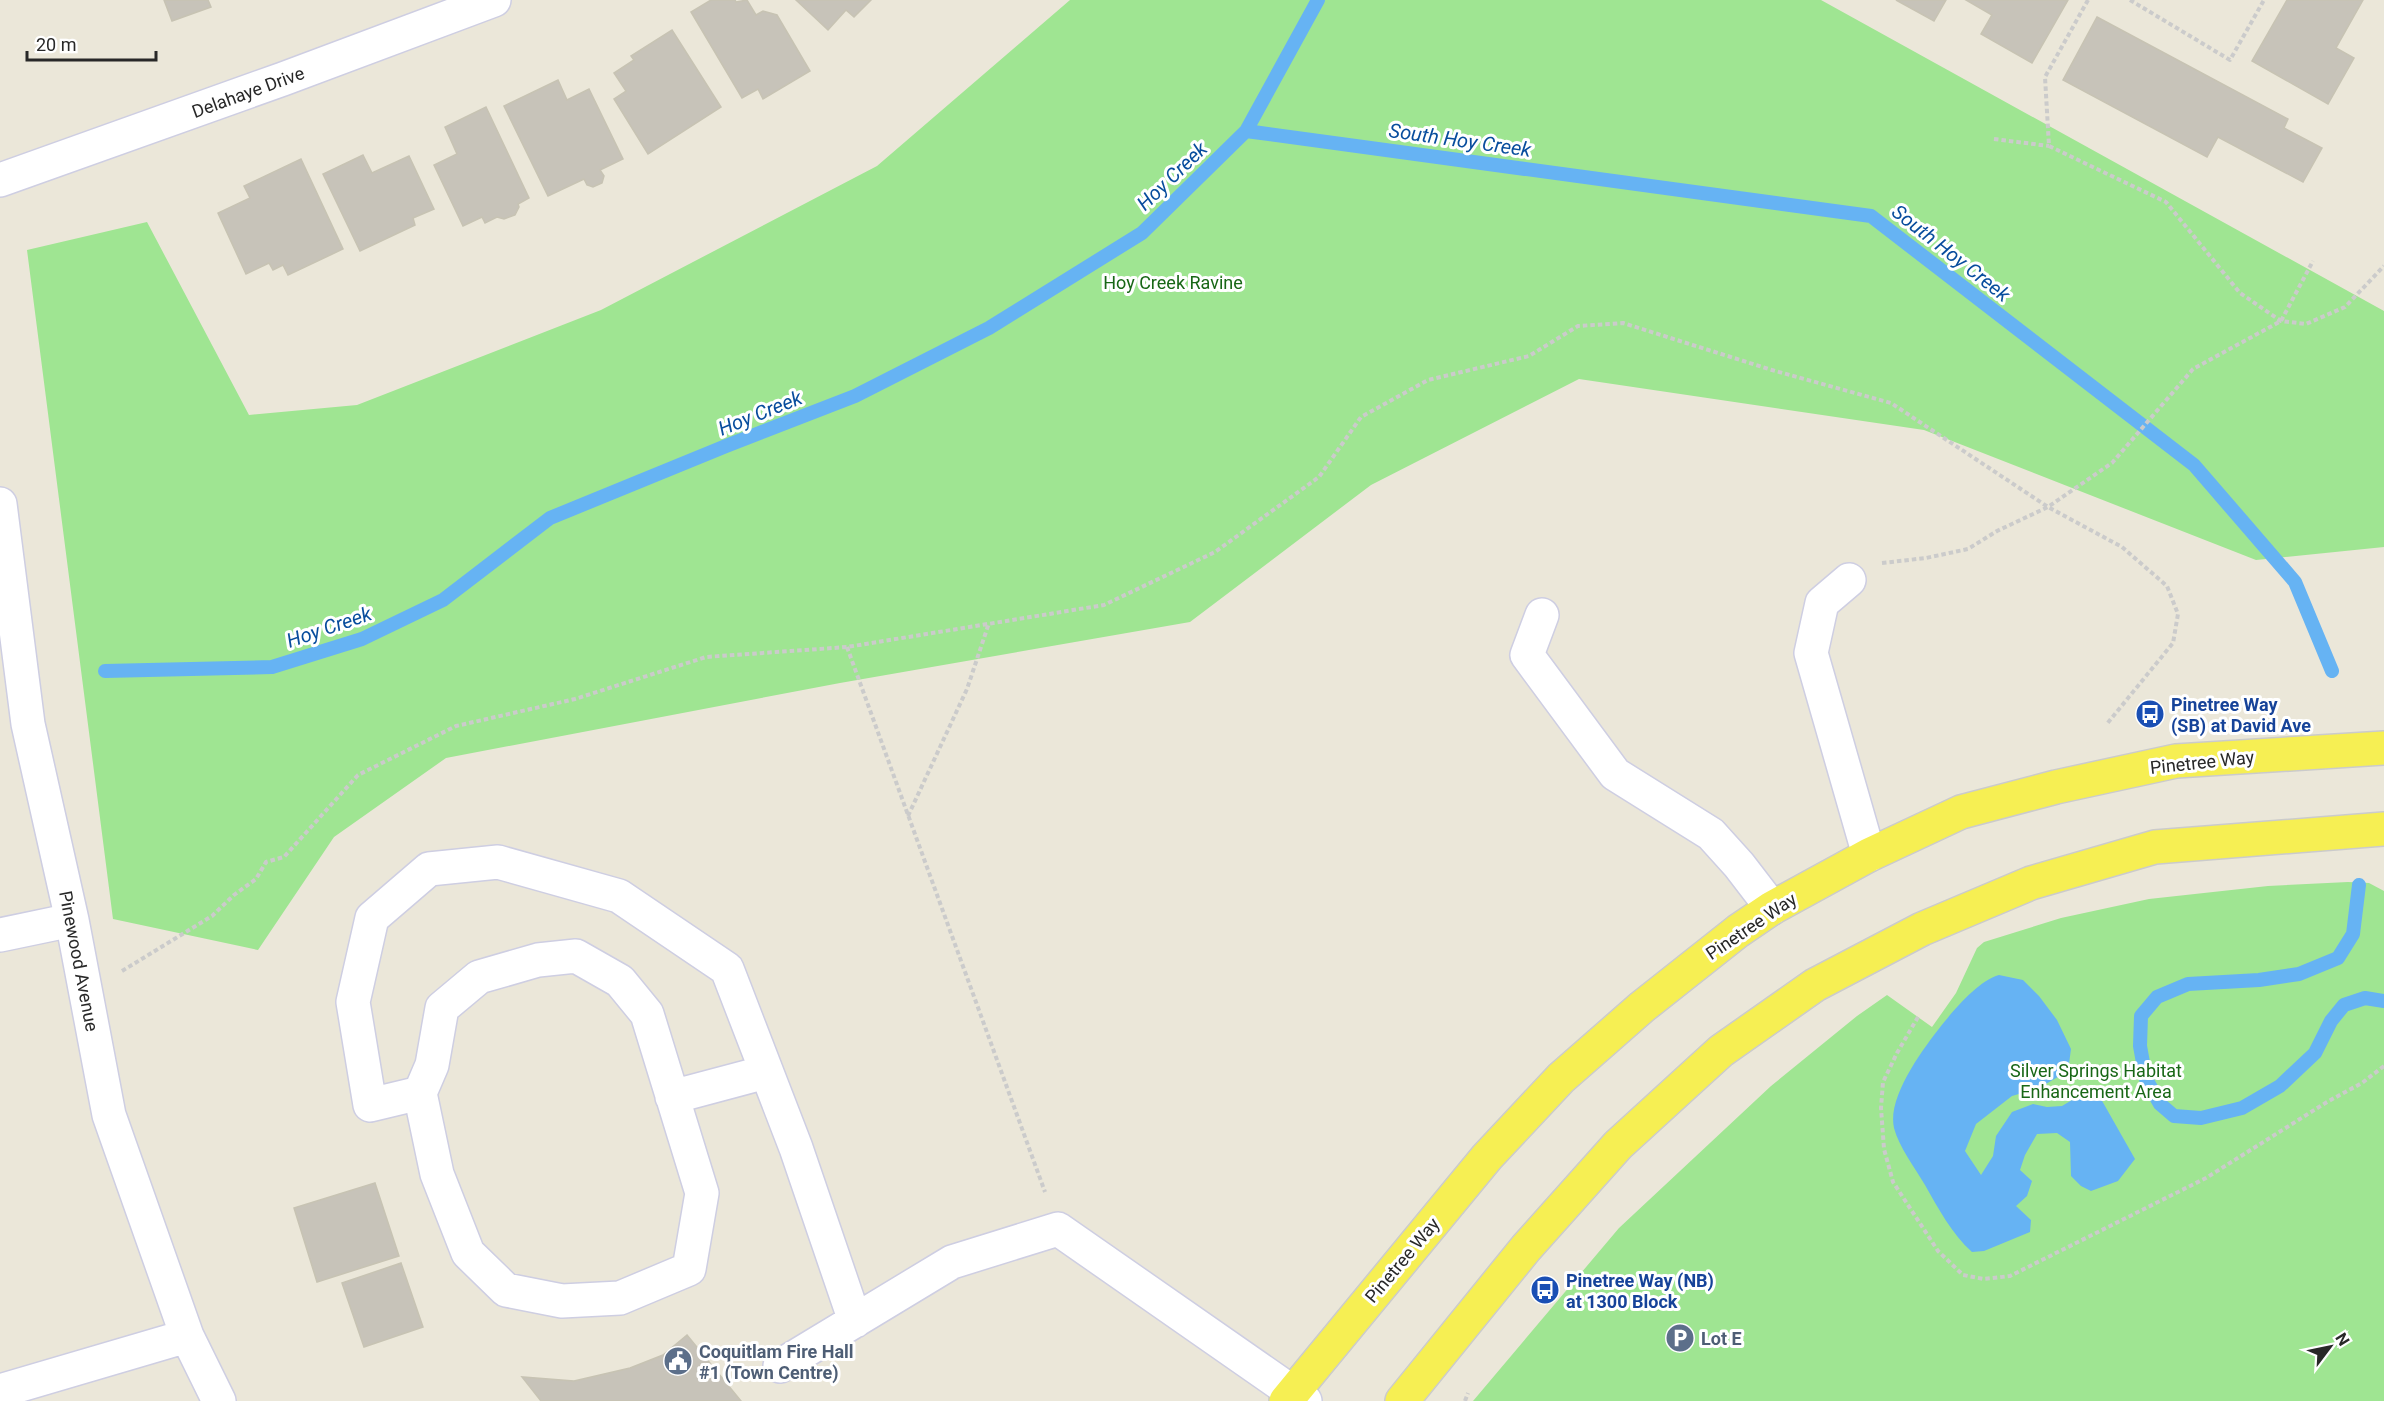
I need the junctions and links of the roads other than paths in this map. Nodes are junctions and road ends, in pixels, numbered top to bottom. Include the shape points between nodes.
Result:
1 (494, 0) edge
2 (0, 180) edge
3 (0, 504) edge
4 (1849, 580) road end
5 (1542, 615) dead end
6 (2384, 748) edge
7 (2384, 829) edge
8 (2327, 833) junction
9 (2384, 853) edge
10 (1869, 855) junction
11 (1772, 908) junction
12 (72, 920) junction
13 (0, 935) edge
14 (766, 1071) junction
15 (420, 1093) junction
16 (672, 1098) junction
17 (855, 1321) junction
18 (187, 1336) junction
19 (780, 1366) dead end
20 (0, 1391) edge
21 (1294, 1398) edge
22 (219, 1401) edge
23 (1402, 1401) edge

1 - 2 street, Delahaye Drive
3 - 12 street, Pinewood Avenue via 28,724
4 - 10 street via 1822,603 1811,653
5 - 11 street via 1527,655 1615,774 1711,834
6 - 10 main road, Pinetree Way via 2176,761 1961,812
7 - 8 main road
8 - 9 main road
8 - 23 main road via 2155,847 2053,876 1922,929 1815,985 1721,1051 1618,1145 1526,1248
10 - 11 main road, Pinetree Way
11 - 21 main road, Pinetree Way via 1642,1007 1561,1078 1487,1157
12 - 13 street
12 - 18 street, Pinewood Avenue via 109,1115
14 - 15 street via 727,969 619,896 498,862 429,869 372,918 353,1002 370,1105
14 - 16 street
14 - 17 street
15 - 16 street via 432,1065 442,1008 479,977 538,960 576,956 620,981 647,1014
15 - 16 street via 437,1174 468,1253 506,1290 562,1301 620,1298 689,1269 702,1192
17 - 19 street
17 - 21 street via 952,1262 1058,1229
18 - 20 street
18 - 22 street, Pinewood Avenue

